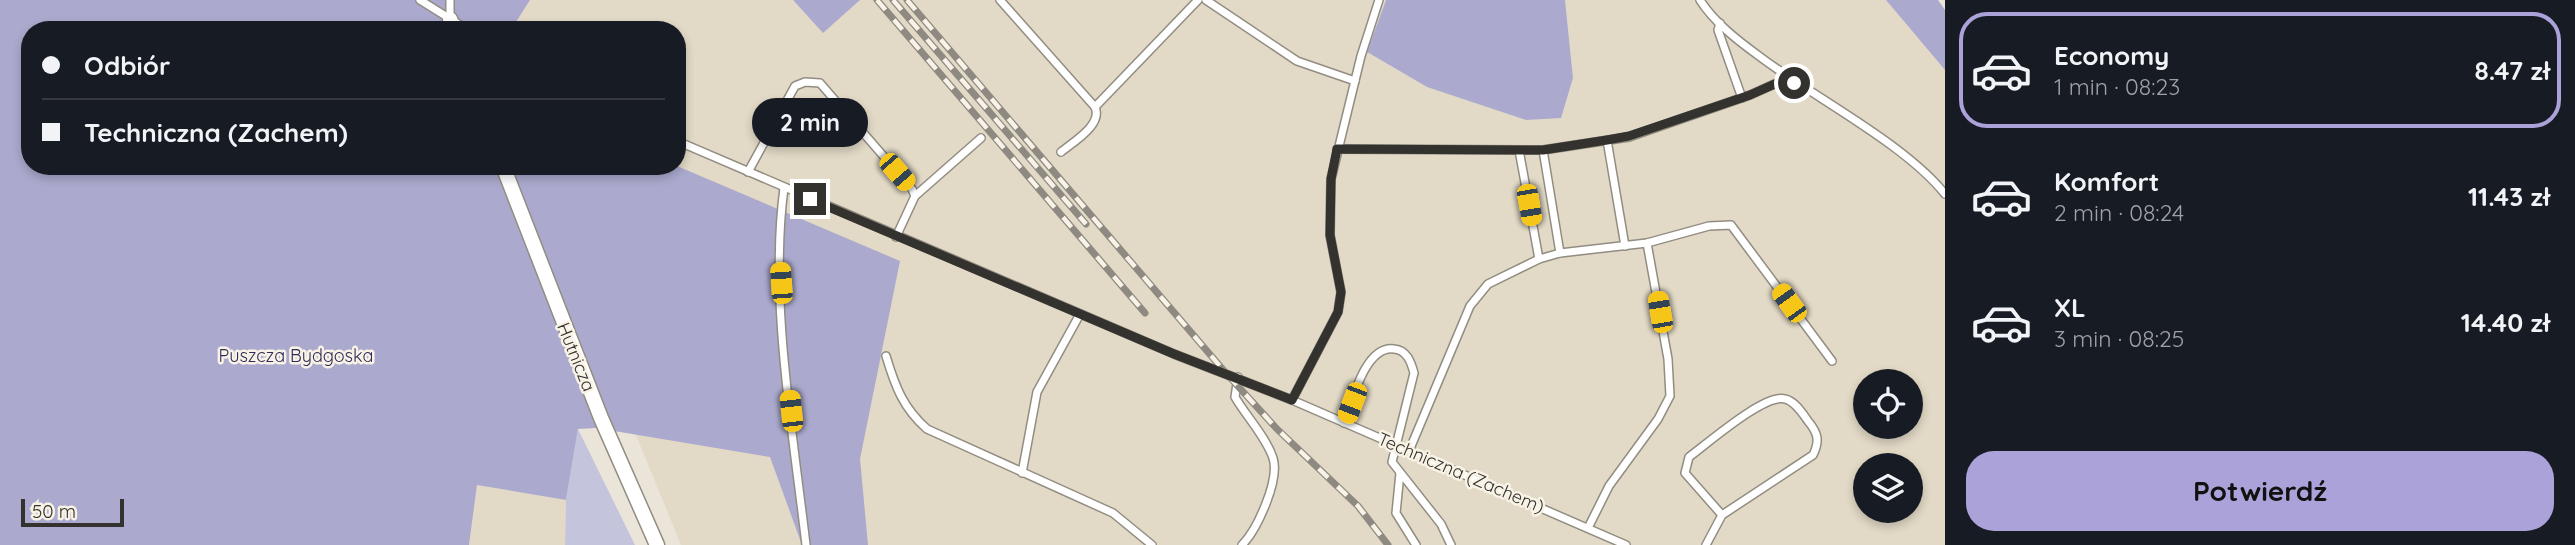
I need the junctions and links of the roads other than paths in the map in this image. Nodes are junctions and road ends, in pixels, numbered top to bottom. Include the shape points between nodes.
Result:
1 (420, 0) edge
2 (450, 0) edge
3 (1000, 0) edge
4 (1198, 0) edge
5 (1206, 0) edge
6 (1379, 0) edge
7 (1700, 0) edge
8 (448, 21) edge
9 (452, 21) edge
10 (1720, 23) junction
11 (1788, 78) junction
12 (1355, 81) junction
13 (1742, 98) junction
14 (1095, 107) junction
15 (981, 138) dead end
16 (1607, 140) junction
17 (686, 145) edge
18 (1337, 149) junction
19 (1519, 150) junction
20 (1543, 150) junction
21 (1061, 152) dead end
22 (748, 172) junction
23 (506, 175) edge
24 (784, 188) junction
25 (1945, 194) edge
26 (915, 196) junction
27 (896, 237) junction
28 (1647, 243) junction
29 (1625, 246) junction
30 (1560, 253) junction
31 (1539, 260) junction
32 (1080, 314) junction
33 (886, 356) dead end
34 (1832, 361) dead end
35 (1238, 377) junction
36 (1292, 400) junction
37 (1344, 423) junction
38 (1397, 446) junction
39 (1409, 451) junction
40 (1401, 472) junction
41 (1023, 473) junction
42 (1722, 515) junction
43 (1588, 528) junction
44 (1450, 544) edge
45 (657, 545) edge
46 (806, 545) edge
47 (1152, 545) edge
48 (1242, 545) edge
49 (1416, 545) edge
50 (1626, 545) edge
51 (1706, 545) edge

1 - 8 lane
2 - 9 lane
3 - 14 lane
4 - 14 lane
5 - 12 lane via 1297,61
6 - 12 lane
7 - 10 lane
10 - 11 lane
10 - 13 lane via 1718,30
11 - 13 lane
11 - 25 lane via 1871,132 1934,180
12 - 18 lane
13 - 16 lane
14 - 21 lane via 1096,122
15 - 26 lane
16 - 20 lane
16 - 29 lane
17 - 22 lane, Techniczna (Zachem)
18 - 19 lane
18 - 36 lane via 1331,179 1330,235 1341,292 1338,312
19 - 20 lane
19 - 31 lane
20 - 30 lane
22 - 24 lane, Techniczna (Zachem)
22 - 26 lane via 795,86 820,83
23 - 45 street, Hutnicza via 601,418
24 - 27 lane, Techniczna (Zachem)
24 - 46 lane via 778,232 784,334
26 - 27 lane
27 - 32 lane, Techniczna (Zachem)
28 - 29 lane
28 - 34 lane via 1709,226 1731,225
28 - 43 lane via 1668,359 1670,396 1609,486
29 - 30 lane
30 - 31 lane
31 - 39 lane via 1488,284 1470,306
32 - 35 lane, Techniczna (Zachem)
32 - 41 lane via 1037,392
33 - 41 lane via 898,393 912,416 927,429
35 - 36 lane, Techniczna (Zachem)
35 - 48 lane via 1234,397 1267,448 1274,469 1261,516
36 - 37 lane, Techniczna (Zachem)
37 - 38 lane, Techniczna (Zachem)
37 - 38 lane via 1367,363 1381,351 1398,349 1410,359 1414,373
38 - 39 lane, Techniczna (Zachem)
38 - 40 lane via 1392,462
39 - 43 lane, Techniczna (Zachem)
40 - 44 lane via 1441,524
40 - 49 lane via 1396,513
41 - 47 lane via 1113,513
42 - 42 lane via 1813,455 1817,433 1785,399 1768,399 1689,457 1685,473
42 - 51 lane
43 - 50 lane, Techniczna (Zachem)

